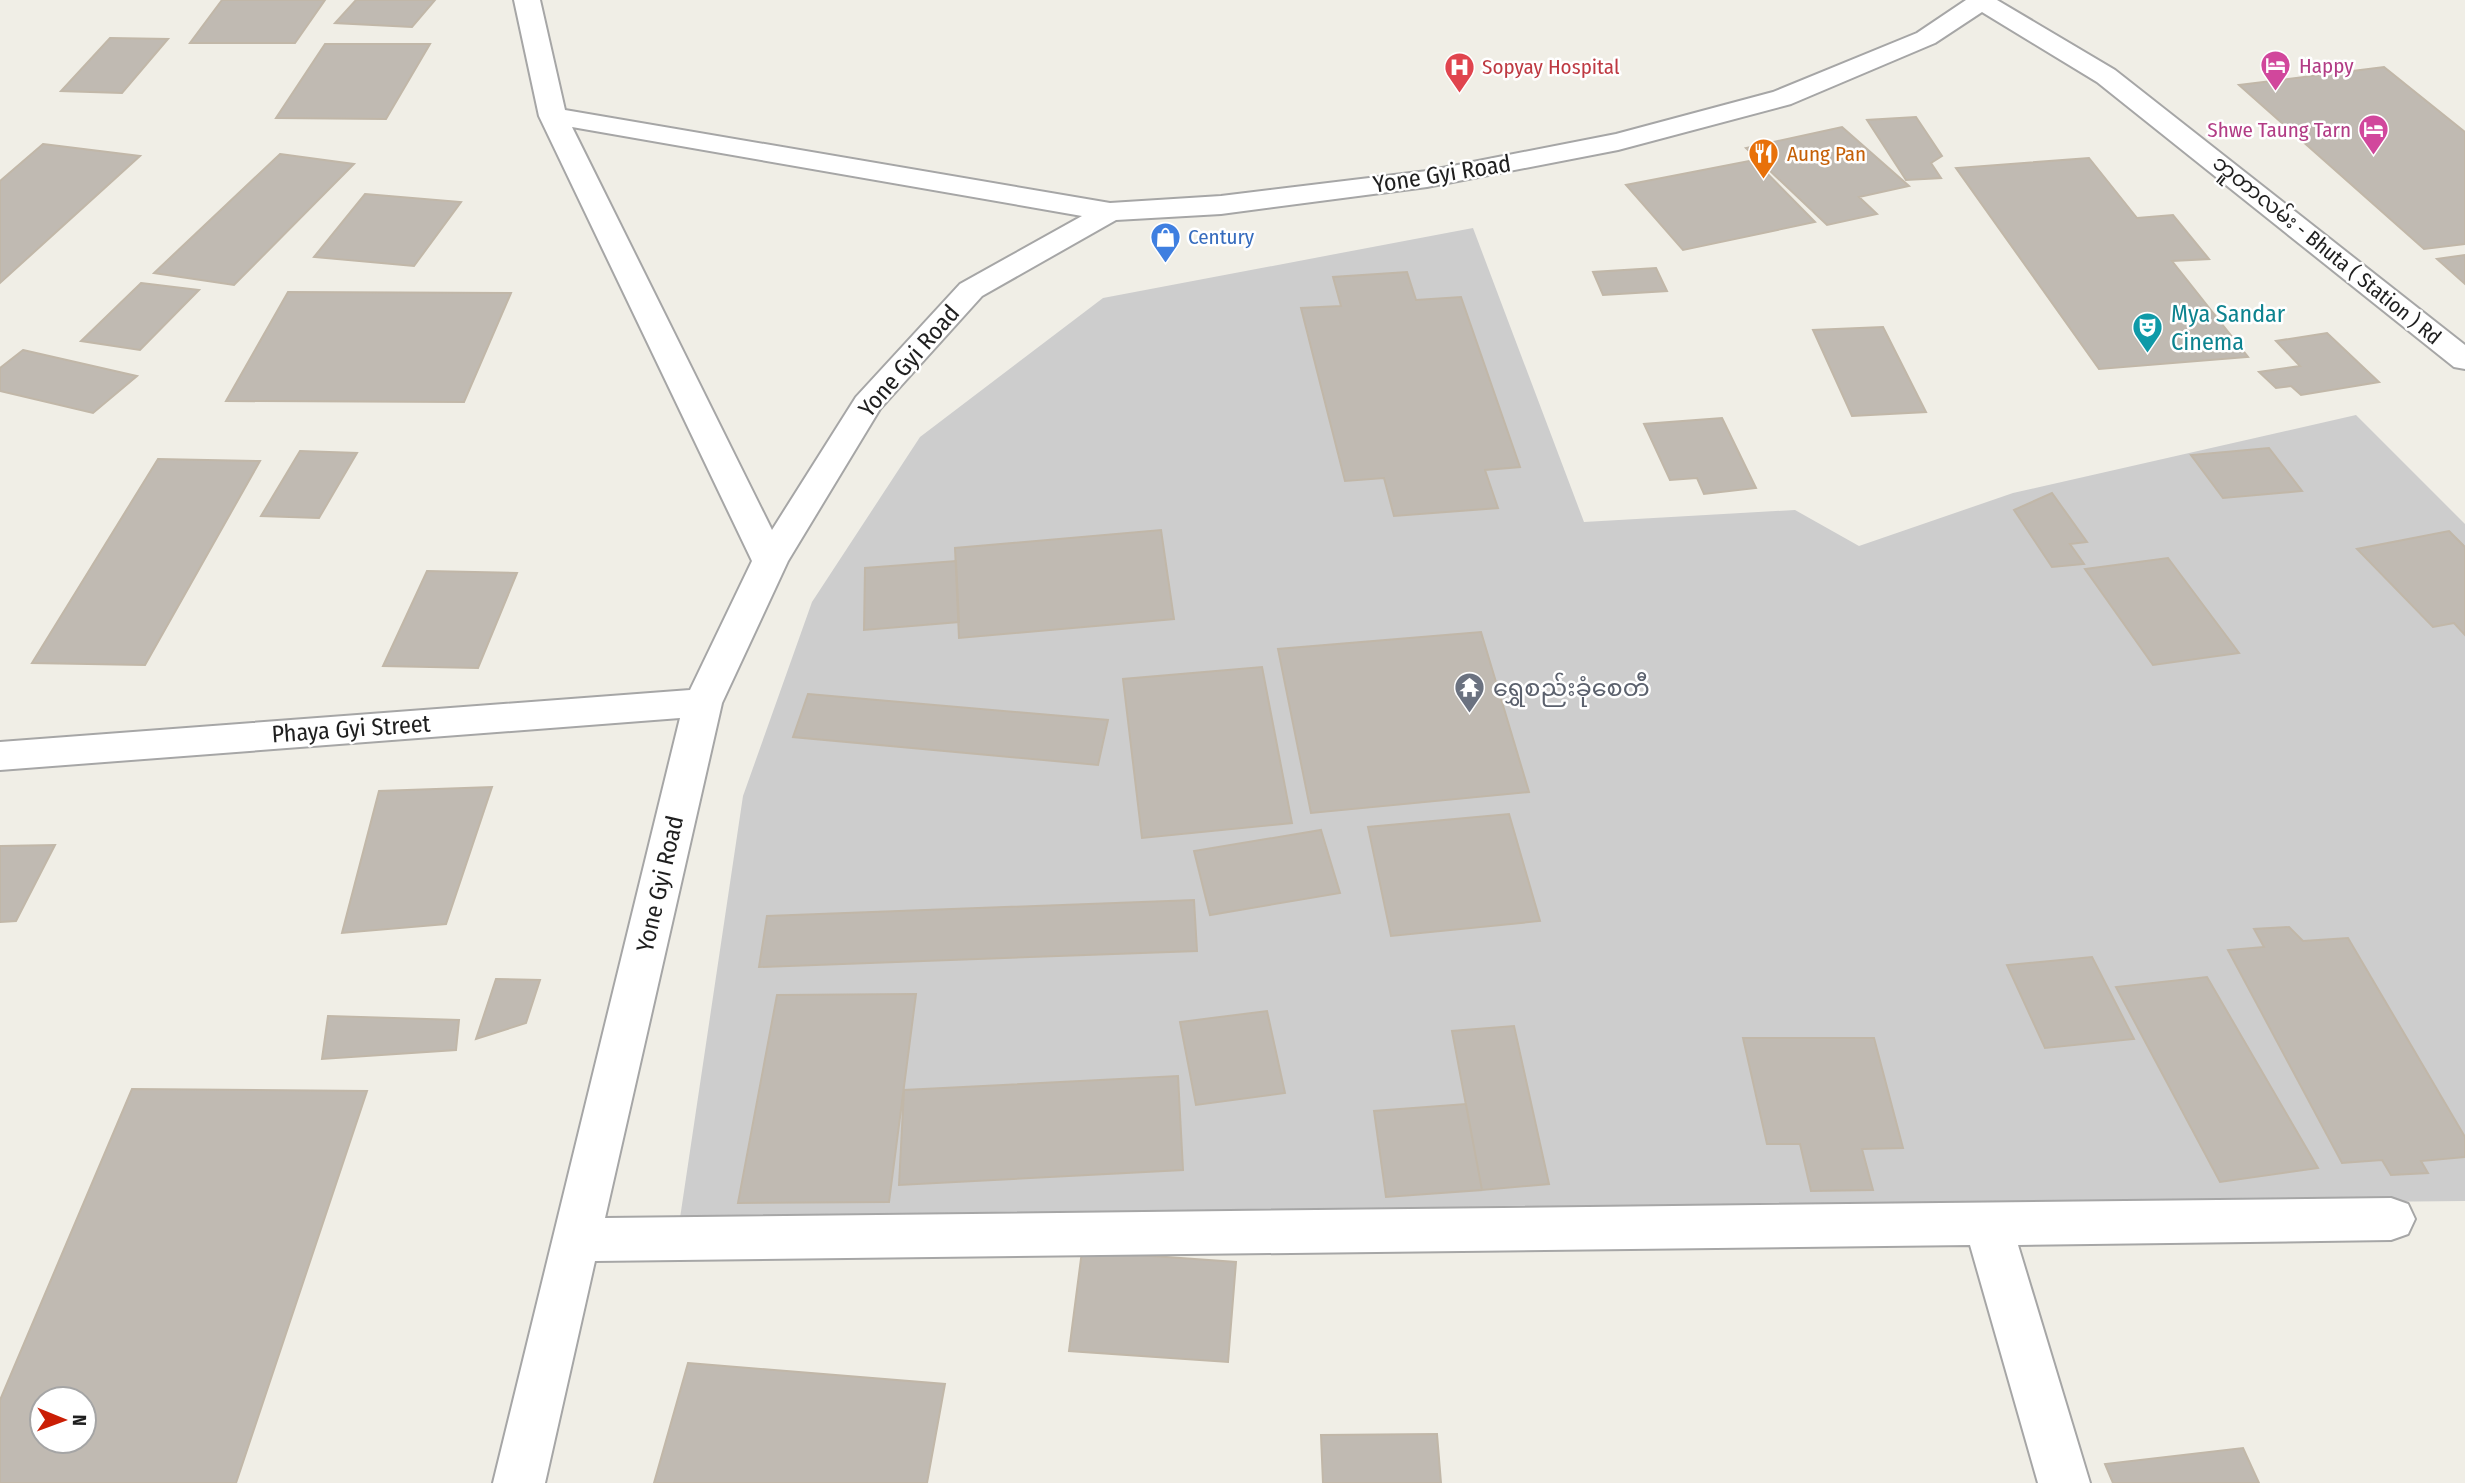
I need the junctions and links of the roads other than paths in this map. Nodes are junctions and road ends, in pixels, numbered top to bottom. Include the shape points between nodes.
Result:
1 (527, 0) edge
2 (1981, 1) edge
3 (553, 116) junction
4 (1110, 212) junction
5 (2465, 360) edge
6 (770, 561) junction
7 (703, 703) junction
8 (0, 756) edge
9 (2390, 1219) dead end
10 (1988, 1224) junction
11 (577, 1240) junction
12 (519, 1483) edge
13 (2064, 1483) edge

1 - 3 street
2 - 4 street, Yone Gyi Road via 1926,38 1782,97 1618,142 1427,179 1221,205
2 - 5 street, ဘူတာလမ်း - Bhuta ( Station ) Rd via 2106,76
3 - 4 street
3 - 6 street
4 - 6 street, Yone Gyi Road via 971,290 867,404
6 - 7 street, Yone Gyi Road
7 - 8 street, Phaya Gyi Street
7 - 11 street, Yone Gyi Road
9 - 10 street
10 - 11 street
10 - 13 street
11 - 12 street, Yone Gyi Road

